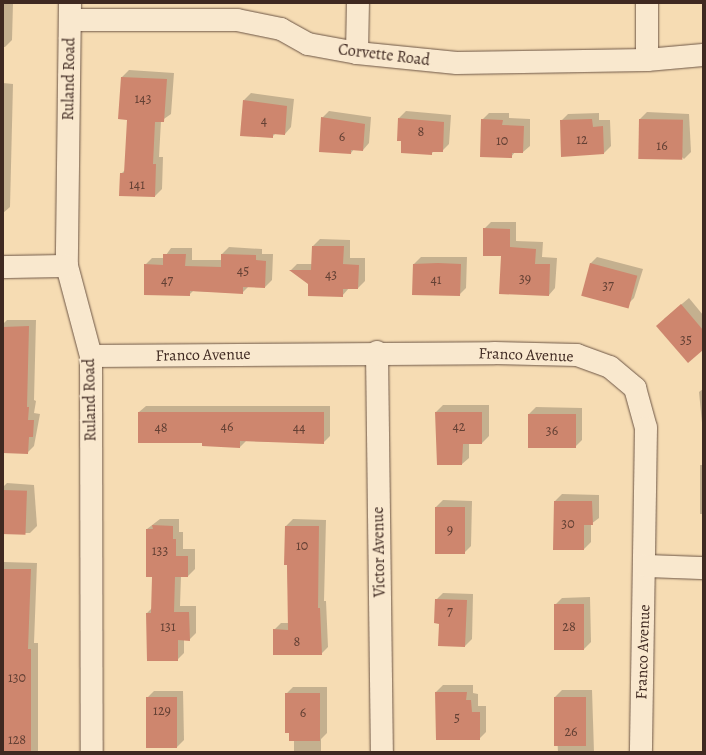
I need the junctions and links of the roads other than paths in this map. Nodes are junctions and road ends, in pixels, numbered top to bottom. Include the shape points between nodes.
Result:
1 (358, 3) edge
2 (647, 3) edge
3 (70, 12) edge
4 (357, 53) junction
5 (703, 55) edge
6 (647, 60) junction
7 (67, 266) junction
8 (3, 267) edge
9 (377, 352) junction
10 (91, 356) junction
11 (645, 566) junction
12 (703, 568) edge
13 (92, 752) edge
14 (382, 752) edge
15 (642, 752) edge

1 - 4 street
2 - 6 street
3 - 4 street, Corvette Road via 236,20 281,29 308,44
3 - 7 street, Ruland Road
4 - 6 street, Corvette Road via 458,63
5 - 6 street, Corvette Road
7 - 8 street
7 - 10 street, Ruland Road
9 - 10 street, Franco Avenue
9 - 11 street, Franco Avenue via 577,355 610,367 635,388 646,428
9 - 14 street, Victor Avenue
10 - 13 street, Ruland Road
11 - 12 street
11 - 15 street, Franco Avenue

